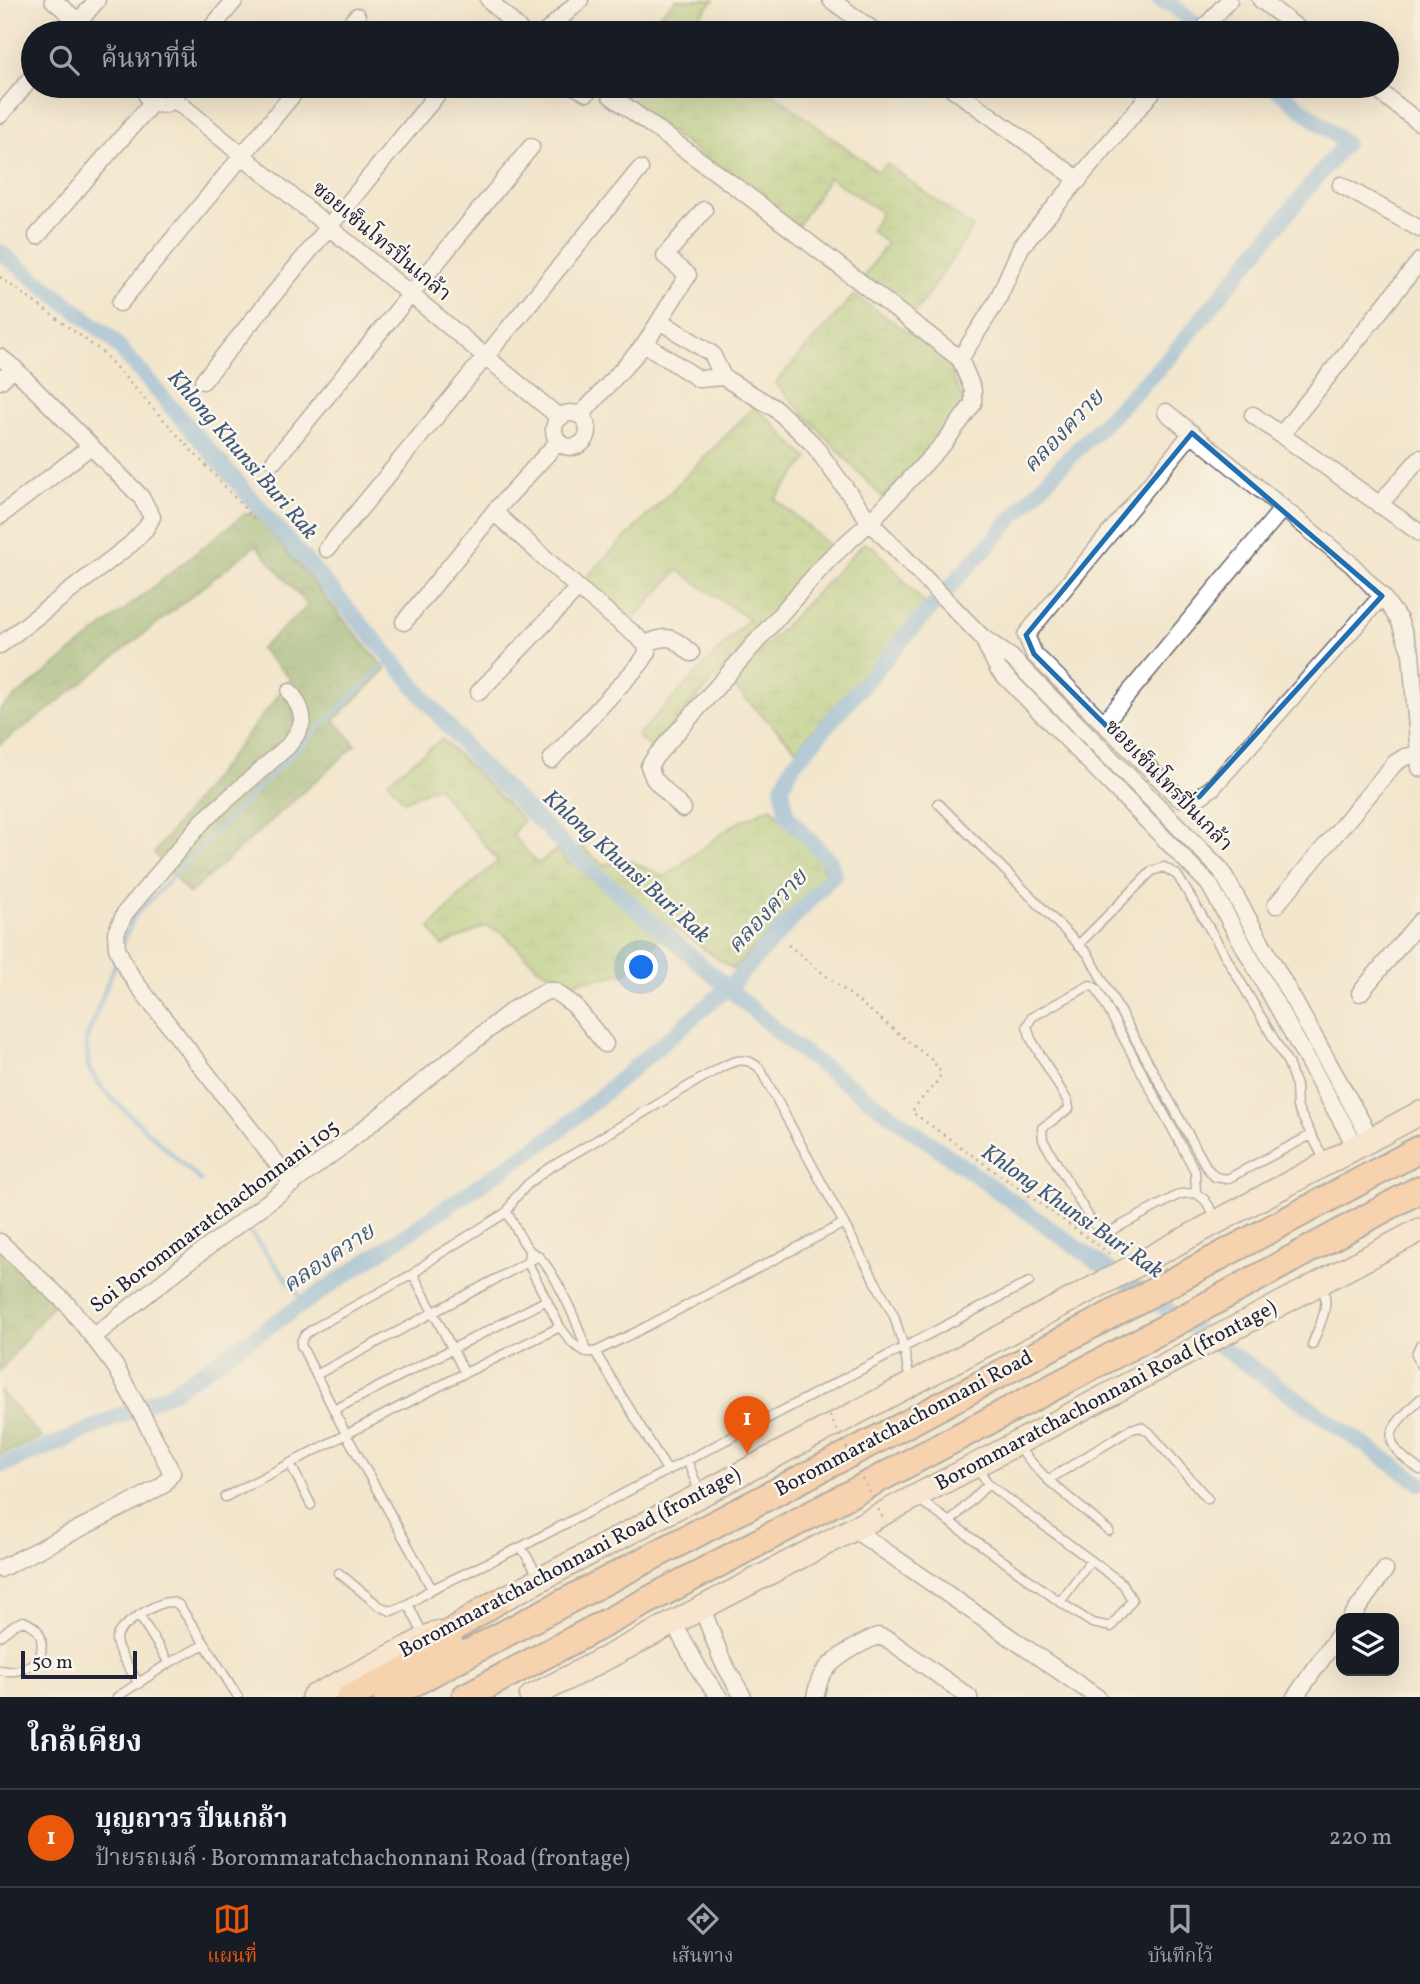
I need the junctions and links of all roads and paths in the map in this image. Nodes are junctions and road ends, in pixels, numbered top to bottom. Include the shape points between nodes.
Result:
1 (53, 0) edge
2 (97, 0) edge
3 (235, 0) edge
4 (488, 0) edge
5 (580, 0) edge
6 (831, 0) edge
7 (1229, 0) edge
8 (1261, 0) edge
9 (357, 16) dead end
10 (69, 21) edge
11 (79, 21) edge
12 (217, 21) edge
13 (353, 21) edge
14 (510, 21) edge
15 (558, 21) edge
16 (860, 21) edge
17 (1211, 21) edge
18 (1288, 21) edge
19 (21, 91) edge
20 (148, 98) edge
21 (170, 98) edge
22 (182, 98) edge
23 (290, 98) edge
24 (434, 98) edge
25 (614, 98) edge
26 (966, 98) edge
27 (1147, 98) edge
28 (1388, 98) edge
29 (152, 103) junction
30 (0, 116) edge
31 (1420, 122) edge
32 (531, 147) dead end
33 (243, 155) junction
34 (640, 169) dead end
35 (1079, 180) junction
36 (1341, 185) dead end
37 (704, 210) dead end
38 (329, 226) junction
39 (1420, 229) edge
40 (37, 236) dead end
41 (1420, 261) edge
42 (0, 277) edge
43 (411, 294) junction
44 (120, 303) dead end
45 (660, 321) junction
46 (645, 344) junction
47 (486, 356) junction
48 (0, 357) edge
49 (960, 359) junction
50 (14, 368) junction
51 (723, 377) junction
52 (0, 380) edge
53 (203, 381) dead end
54 (1166, 412) dead end
55 (1253, 415) dead end
56 (580, 416) junction
57 (559, 418) junction
58 (1192, 433) junction
59 (1281, 435) junction
60 (558, 442) junction
61 (90, 446) junction
62 (1420, 458) edge
63 (274, 461) dead end
64 (1380, 505) junction
65 (1283, 508) junction
66 (494, 512) junction
67 (0, 516) edge
68 (257, 522) dead end
69 (870, 522) junction
70 (1420, 533) edge
71 (327, 550) dead end
72 (578, 588) junction
73 (1382, 596) junction
74 (404, 622) dead end
75 (645, 644) junction
76 (0, 645) edge
77 (691, 653) dead end
78 (290, 692) dead end
79 (479, 692) dead end
80 (1104, 723) junction
81 (551, 760) dead end
82 (1419, 761) edge
83 (938, 803) dead end
84 (683, 809) dead end
85 (1276, 905) dead end
86 (1420, 922) edge
87 (788, 945) dead end
88 (1078, 945) junction
89 (1360, 993) dead end
90 (605, 1044) dead end
91 (1420, 1114) edge
92 (1311, 1135) junction
93 (1364, 1143) junction
94 (1420, 1150) edge
95 (1327, 1163) junction
96 (293, 1184) junction
97 (1420, 1189) edge
98 (1196, 1193) junction
99 (507, 1212) junction
100 (1219, 1222) junction
101 (844, 1223) junction
102 (1420, 1230) edge
103 (0, 1242) edge
104 (530, 1250) junction
105 (539, 1256) junction
106 (1125, 1262) junction
107 (528, 1263) junction
108 (413, 1274) junction
109 (1029, 1282) dead end
110 (1322, 1283) junction
111 (547, 1300) junction
112 (433, 1313) junction
113 (560, 1327) junction
114 (93, 1337) junction
115 (1312, 1345) dead end
116 (1420, 1345) edge
117 (904, 1348) junction
118 (452, 1349) junction
119 (591, 1352) junction
120 (1420, 1364) edge
121 (465, 1373) junction
122 (316, 1375) junction
123 (911, 1385) junction
124 (1420, 1399) edge
125 (334, 1410) junction
126 (830, 1416) dead end
127 (346, 1434) junction
128 (1015, 1445) junction
129 (687, 1460) junction
130 (290, 1463) junction
131 (667, 1470) junction
132 (1420, 1470) edge
133 (982, 1475) junction
134 (1048, 1480) junction
135 (701, 1495) junction
136 (225, 1497) dead end
137 (914, 1497) junction
138 (1208, 1499) dead end
139 (311, 1505) dead end
140 (885, 1522) dead end
141 (950, 1522) junction
142 (853, 1529) junction
143 (1109, 1531) dead end
144 (521, 1546) junction
145 (1091, 1560) junction
146 (0, 1569) edge
147 (1385, 1570) dead end
148 (339, 1573) dead end
149 (540, 1578) junction
150 (432, 1589) junction
151 (497, 1602) junction
152 (1059, 1602) junction
153 (408, 1604) junction
154 (702, 1608) junction
155 (1355, 1613) edge
156 (139, 1615) junction
157 (673, 1622) junction
158 (519, 1626) junction
159 (0, 1636) edge
160 (426, 1639) junction
161 (1336, 1639) edge
162 (205, 1644) junction
163 (722, 1660) junction
164 (169, 1663) junction
165 (529, 1663) junction
166 (0, 1670) edge
167 (700, 1671) junction
168 (139, 1684) junction
169 (117, 1697) edge
170 (238, 1697) edge
171 (313, 1697) edge
172 (343, 1697) edge
173 (349, 1697) edge
174 (387, 1697) edge
175 (465, 1697) edge
176 (482, 1697) edge
177 (531, 1697) edge
178 (719, 1697) edge
179 (743, 1697) edge
180 (815, 1697) edge
181 (969, 1697) edge
182 (1097, 1697) edge
183 (1295, 1697) edge

1 - 10 street
2 - 11 street
3 - 12 street
4 - 14 street
5 - 15 street
6 - 16 street
7 - 17 street
8 - 18 street
9 - 13 street
19 - 30 street
20 - 29 street
21 - 29 street, ซอยเซ็นโทรปิ่นเกล้า via 163,105
22 - 33 street, ซอยเซ็นโทรปิ่นเกล้า
23 - 33 street
24 - 38 street
25 - 49 street
26 - 35 street
27 - 35 street
28 - 31 street
29 - 40 street
32 - 43 street
33 - 38 street, ซอยเซ็นโทรปิ่นเกล้า
33 - 44 street
34 - 47 street
35 - 49 street via 1021,247 997,301
36 - 39 street
37 - 45 street via 664,256 688,275
38 - 43 street, ซอยเซ็นโทรปิ่นเกล้า
38 - 53 street
41 - 59 street
42 - 68 path via 101,351
43 - 47 street, ซอยเซ็นโทรปิ่นเกล้า
43 - 63 street
45 - 46 street
45 - 51 street, ซอยเซ็นโทรปิ่นเกล้า via 712,354
46 - 51 street, ซอยเซ็นโทรปิ่นเกล้า via 699,379
46 - 56 street
47 - 57 street, ซอยเซ็นโทรปิ่นเกล้า
47 - 71 street
48 - 50 street
49 - 69 street via 973,390 973,404 944,443
50 - 52 street
50 - 61 street
51 - 69 street, ซอยเซ็นโทรปิ่นเกล้า via 776,409 813,444
54 - 58 street
55 - 59 street
56 - 57 street via 570,413
56 - 60 street via 587,425 584,442 568,447
57 - 60 street via 554,432
58 - 65 street
58 - 80 street via 1026,635 1034,654
59 - 64 street
60 - 66 street
61 - 67 street
61 - 76 street via 141,496 152,517 131,544
62 - 64 street
64 - 70 street
65 - 73 street
65 - 80 street
66 - 72 street
66 - 74 street
69 - 84 street via 830,559 649,766 653,779
69 - 93 street, ซอยเซ็นโทรปิ่นเกล้า via 982,637 998,669 1209,884
72 - 75 street
72 - 79 street
73 - 80 street via 1212,788 1199,797 1179,798
73 - 82 street via 1399,620 1411,653
75 - 77 street via 664,637 675,639
75 - 81 street via 648,652 640,664
78 - 96 street via 302,714 297,734 203,821 124,913 116,933 120,954 136,983
82 - 85 street via 1405,757 1395,763
83 - 88 lane
86 - 89 street
87 - 106 path via 942,1073 912,1112
88 - 92 lane via 1098,970 1215,1177 1227,1180
88 - 92 lane via 1153,871 1164,867 1177,875 1288,1063 1297,1086 1297,1107
90 - 96 street, Soi Borommaratchachonnani 105 via 574,1005 555,991 547,991 514,1009
91 - 93 main road, Borommaratchachonnani Road (frontage)
92 - 95 lane
93 - 95 main road, Borommaratchachonnani Road (frontage)
94 - 158 highway, Borommaratchachonnani Road
95 - 100 main road, Borommaratchachonnani Road (frontage)
96 - 114 street, Soi Borommaratchachonnani 105
97 - 165 highway, Borommaratchachonnani Road
98 - 98 lane via 1180,1194 1111,1231 1090,1219 1042,1140 1042,1128 1069,1109 1031,1039 1027,1026 1032,1017 1090,985 1097,989 1195,1171
98 - 100 lane
99 - 101 lane via 528,1184 546,1170 704,1077 744,1059 761,1069
99 - 104 lane
99 - 108 lane
100 - 106 main road, Borommaratchachonnani Road (frontage)
101 - 117 lane via 894,1316
101 - 119 lane
102 - 110 main road, Borommaratchachonnani Road (frontage)
103 - 114 street via 67,1304
104 - 105 lane
104 - 107 lane
105 - 107 lane
105 - 119 lane
106 - 123 main road, Borommaratchachonnani Road (frontage) via 1101,1284
107 - 111 lane
107 - 112 lane
108 - 112 lane
108 - 122 lane via 304,1335 301,1345
109 - 117 lane
110 - 115 lane via 1325,1309
110 - 128 main road, Borommaratchachonnani Road (frontage)
111 - 113 lane
111 - 118 lane
112 - 118 lane
112 - 122 lane
113 - 119 lane via 573,1344
113 - 121 lane
114 - 146 street, Soi Borommaratchachonnani 105 via 115,1366 172,1473 140,1498
116 - 120 lane via 1416,1354
117 - 123 lane
117 - 129 lane
118 - 121 lane
118 - 125 lane
119 - 131 lane
121 - 127 lane
122 - 125 lane
123 - 135 main road, Borommaratchachonnani Road (frontage)
124 - 132 lane via 1398,1421 1391,1441 1395,1450
125 - 127 lane
126 - 140 path, bridge
127 - 130 lane
127 - 150 lane
128 - 133 main road, Borommaratchachonnani Road (frontage)
128 - 134 lane
129 - 131 lane
129 - 135 lane
130 - 136 lane
130 - 139 lane
131 - 144 lane
133 - 137 main road, Borommaratchachonnani Road (frontage)
133 - 141 lane
133 - 145 lane
134 - 138 lane via 1141,1427
134 - 143 lane
135 - 149 main road, Borommaratchachonnani Road (frontage)
137 - 141 lane
137 - 142 main road, Borommaratchachonnani Road (frontage)
141 - 152 lane
142 - 154 main road, Borommaratchachonnani Road (frontage)
142 - 182 street
144 - 149 lane
144 - 150 lane
145 - 152 lane
145 - 152 lane via 1124,1584 1132,1600 1111,1627 1092,1623
147 - 155 street
148 - 153 lane via 386,1610
149 - 151 main road, Borommaratchachonnani Road (frontage)
150 - 153 lane
151 - 160 main road, Borommaratchachonnani Road (frontage)
151 - 172 main road
153 - 160 lane
154 - 157 main road, Borommaratchachonnani Road (frontage)
154 - 163 street
156 - 162 lane via 173,1602
156 - 164 lane
156 - 168 lane via 120,1631 116,1641
157 - 167 street
157 - 177 main road, Borommaratchachonnani Road (frontage)
158 - 173 main road via 453,1648
158 - 174 highway, Borommaratchachonnani Road
159 - 166 lane via 23,1621 32,1624 43,1645 40,1658 22,1671
160 - 171 main road, Borommaratchachonnani Road (frontage)
161 - 183 street
162 - 164 lane
162 - 170 lane
163 - 167 street
163 - 179 street
164 - 168 lane
165 - 175 highway, Borommaratchachonnani Road
165 - 176 main road
167 - 178 street
168 - 169 lane
180 - 181 street via 828,1667 878,1636

